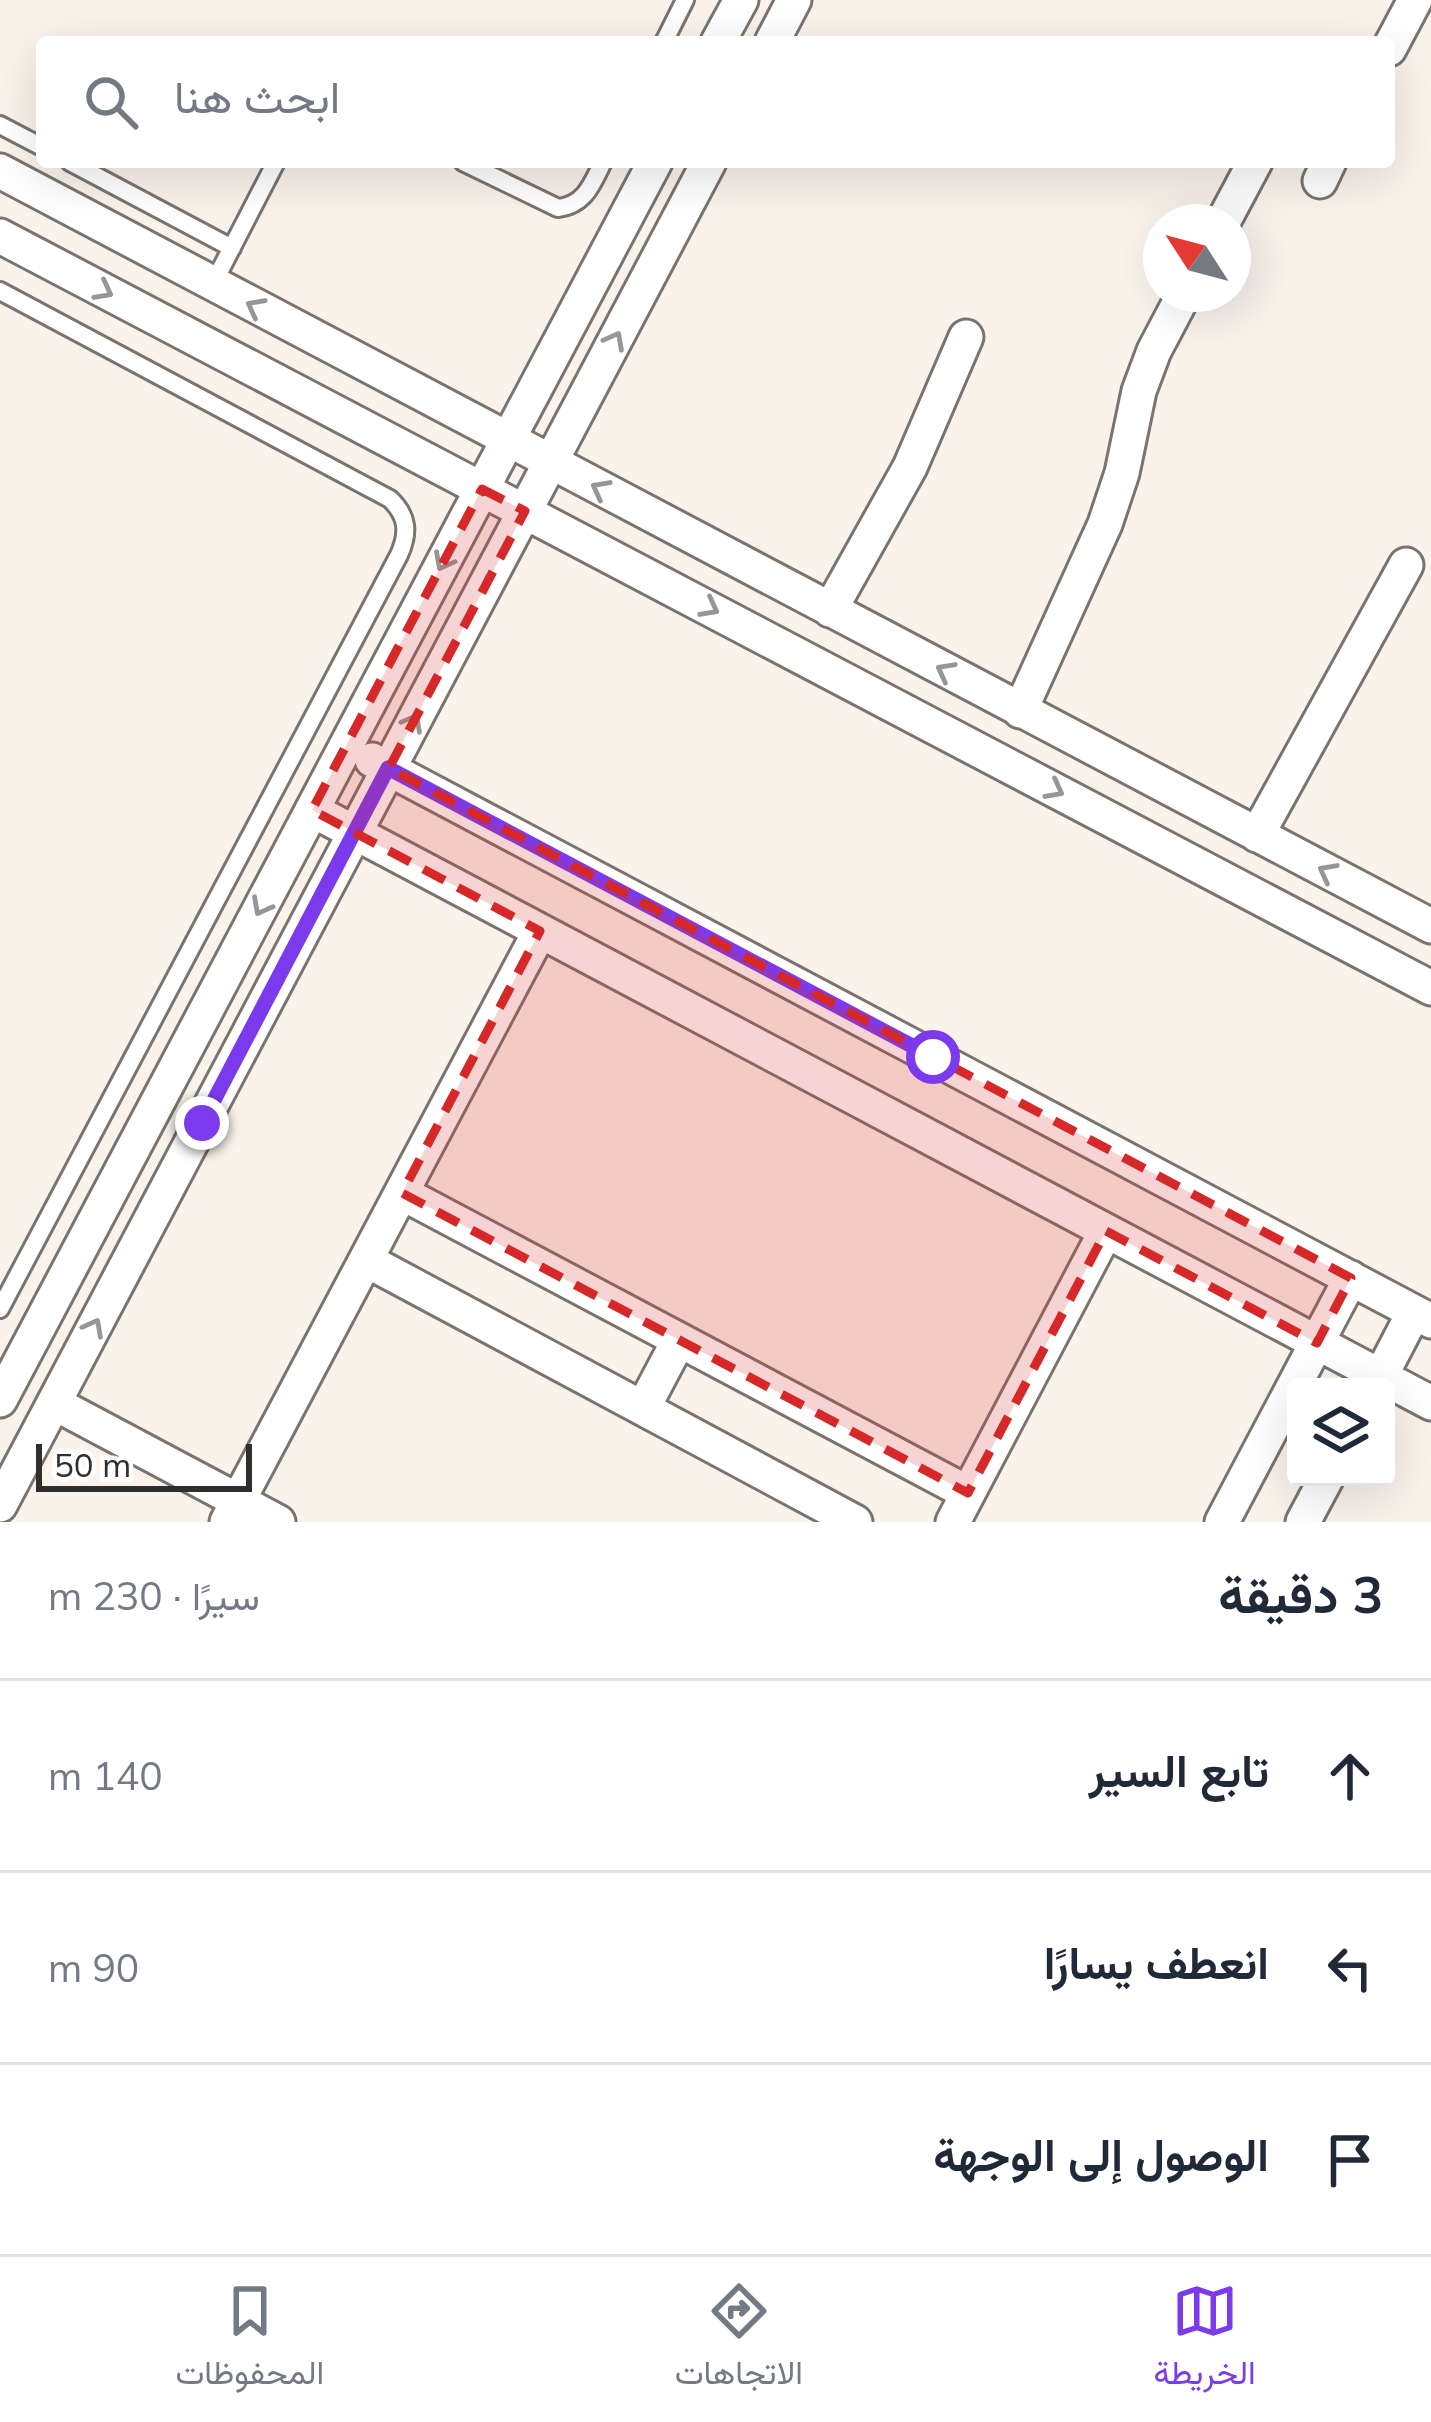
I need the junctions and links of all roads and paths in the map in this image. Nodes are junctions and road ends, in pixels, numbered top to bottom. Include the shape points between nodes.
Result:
1 (686, 0) edge
2 (741, 0) edge
3 (794, 0) edge
4 (1415, 0) edge
5 (667, 36) edge
6 (721, 36) edge
7 (775, 36) edge
8 (1395, 38) edge
9 (0, 125) edge
10 (36, 144) edge
11 (81, 168) edge
12 (274, 168) edge
13 (475, 168) edge
14 (600, 168) edge
15 (652, 168) edge
16 (706, 168) edge
17 (1252, 168) edge
18 (0, 171) edge
19 (1233, 204) edge
20 (0, 236) edge
21 (232, 248) junction
22 (213, 284) junction
23 (0, 291) edge
24 (1174, 312) edge
25 (966, 337) dead end
26 (507, 441) junction
27 (550, 463) junction
28 (482, 489) junction
29 (525, 511) junction
30 (1406, 565) dead end
31 (830, 610) junction
32 (1021, 711) junction
33 (346, 746) junction
34 (388, 768) junction
35 (312, 810) junction
36 (355, 833) junction
37 (1258, 835) junction
38 (1431, 926) edge
39 (540, 932) junction
40 (1431, 988) edge
41 (402, 1193) junction
42 (1106, 1232) junction
43 (366, 1260) junction
44 (1351, 1278) junction
45 (0, 1309) edge
46 (1423, 1316) edge
47 (679, 1340) junction
48 (1317, 1342) junction
49 (1371, 1378) edge
50 (1380, 1378) edge
51 (1395, 1389) edge
52 (0, 1400) edge
53 (54, 1403) junction
54 (1431, 1403) edge
55 (643, 1408) junction
56 (1322, 1486) edge
57 (0, 1505) edge
58 (961, 1508) edge
59 (233, 1511) edge
60 (278, 1522) edge
61 (855, 1522) edge
62 (1222, 1522) edge
63 (1303, 1522) edge

1 - 5 lane
2 - 6 street
3 - 7 street
4 - 8 street
9 - 10 lane
11 - 21 lane
12 - 21 lane
13 - 14 lane via 558,208 586,195
15 - 26 street
27 -> 16 street
17 - 19 street
18 - 22 street
20 -> 28 street
21 - 22 lane
26 -> 22 street
23 - 45 lane via 391,500 406,531
24 - 32 street via 1139,392 1105,524
25 - 31 street via 910,467
26 - 27 street
26 - 28 street
27 - 29 street
31 -> 27 street
28 - 29 street
28 -> 33 street
34 -> 29 street
29 -> 40 street
30 - 37 street
32 -> 31 street
32 - 37 street
33 - 34 street
33 - 35 street
34 - 36 street
34 - 44 street
35 - 36 street
35 -> 52 street
36 - 39 street
53 -> 36 street
38 -> 37 street
39 - 41 street
39 - 42 street
41 - 43 street
41 - 47 street
42 - 48 street
42 - 58 street
43 - 55 street
43 - 59 street
44 - 46 street
44 - 48 street
46 - 50 street
47 - 55 street
47 - 58 street
48 - 49 street
48 - 62 street
51 - 54 street
53 - 57 street
53 - 59 street
55 - 61 street
56 - 63 street
59 - 60 street

